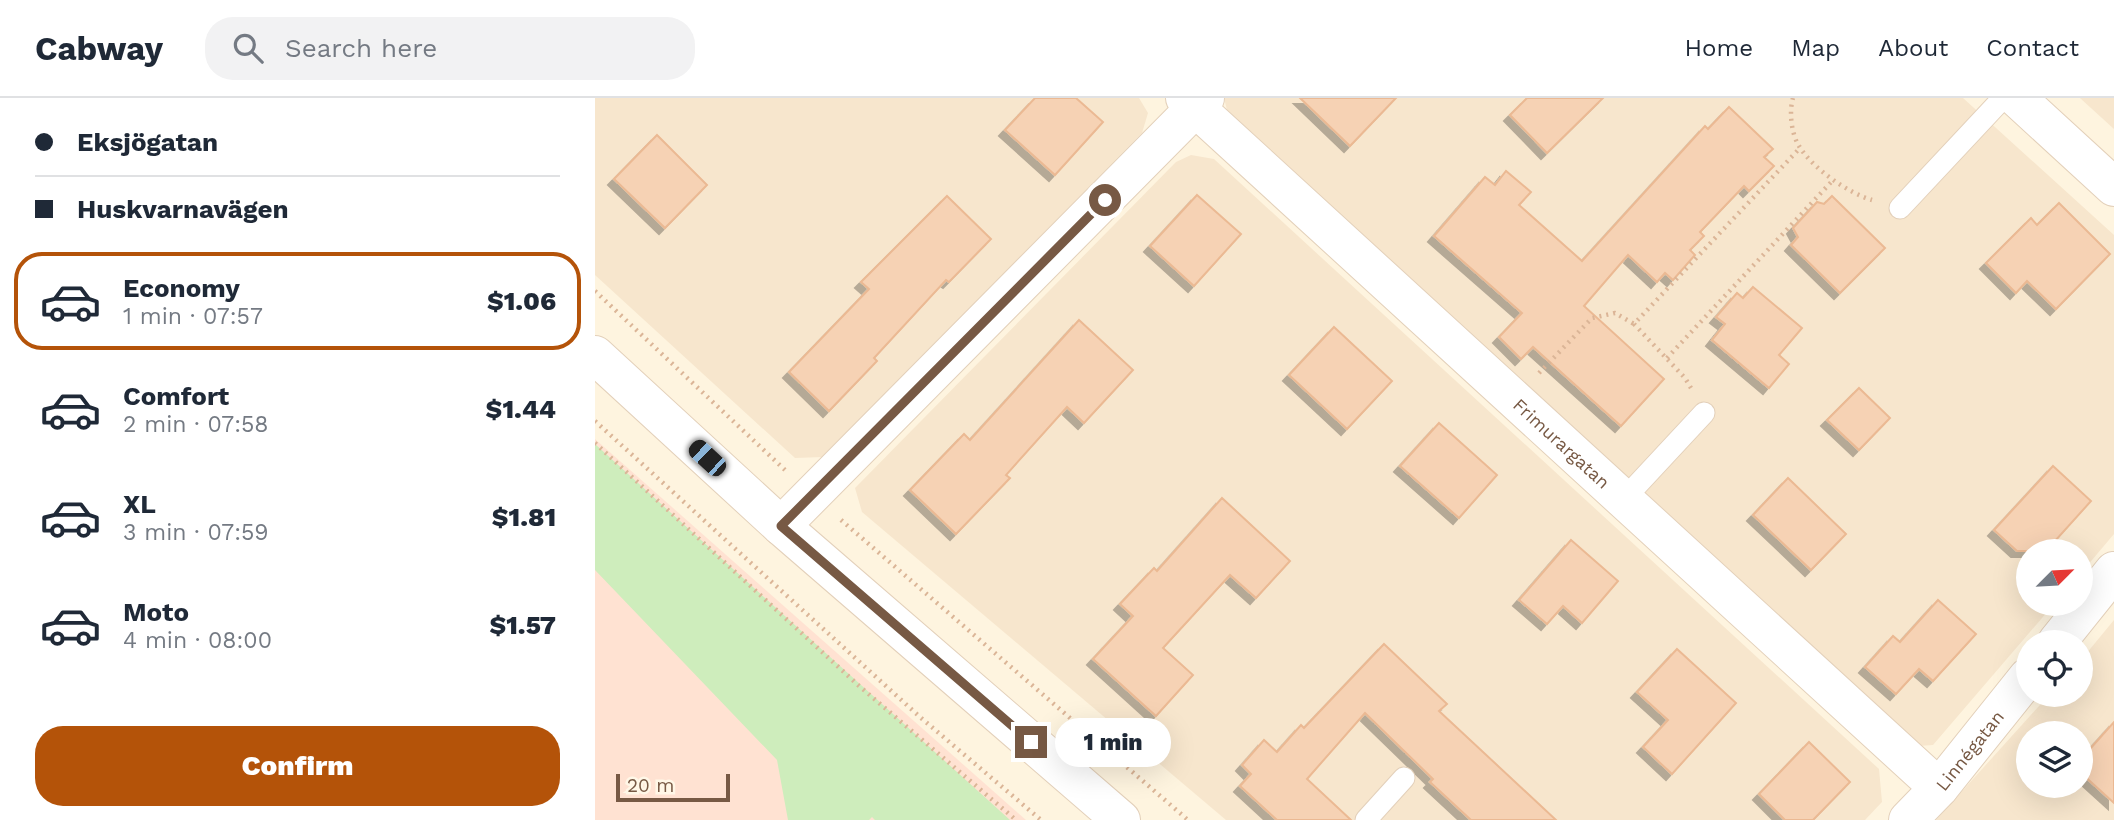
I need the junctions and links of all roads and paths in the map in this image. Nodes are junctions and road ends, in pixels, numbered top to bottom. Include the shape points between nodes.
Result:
1 (1793, 98) edge
2 (2003, 98) edge
3 (2017, 98) edge
4 (1196, 101) edge
5 (1800, 148) junction
6 (1834, 179) junction
7 (2114, 187) edge
8 (1900, 208) joint
9 (595, 291) edge
10 (1634, 324) junction
11 (595, 355) edge
12 (1667, 358) junction
13 (1514, 399) junction
14 (1705, 413) joint
15 (595, 421) edge
16 (595, 443) edge
17 (812, 495) junction
18 (1624, 499) junction
19 (781, 526) junction
20 (2114, 571) edge
21 (2067, 630) edge
22 (2016, 692) edge
23 (1404, 778) dead end
24 (1939, 788) junction
25 (1016, 820) edge
26 (1041, 820) edge
27 (1121, 820) edge
28 (1188, 820) edge
29 (1366, 820) edge
30 (1908, 820) edge

1 - 5 path via 1790,110
2 - 8 lane
3 - 7 street
4 - 13 street, Frimurargatan
4 - 17 street
5 - 6 path
5 - 10 path
6 - 8 path via 1856,195
6 - 12 path
9 - 17 path
10 - 12 path
10 - 13 path via 1615,313 1592,318
11 - 19 street
12 - 14 path
13 - 18 street, Frimurargatan
14 - 18 lane
15 - 26 path via 920,717
16 - 25 path via 858,685
17 - 19 street
17 - 28 path
18 - 24 street, Frimurargatan
19 - 27 street
20 - 21 street
22 - 24 street, Linnégatan
23 - 29 lane
24 - 30 street, Linnégatan

